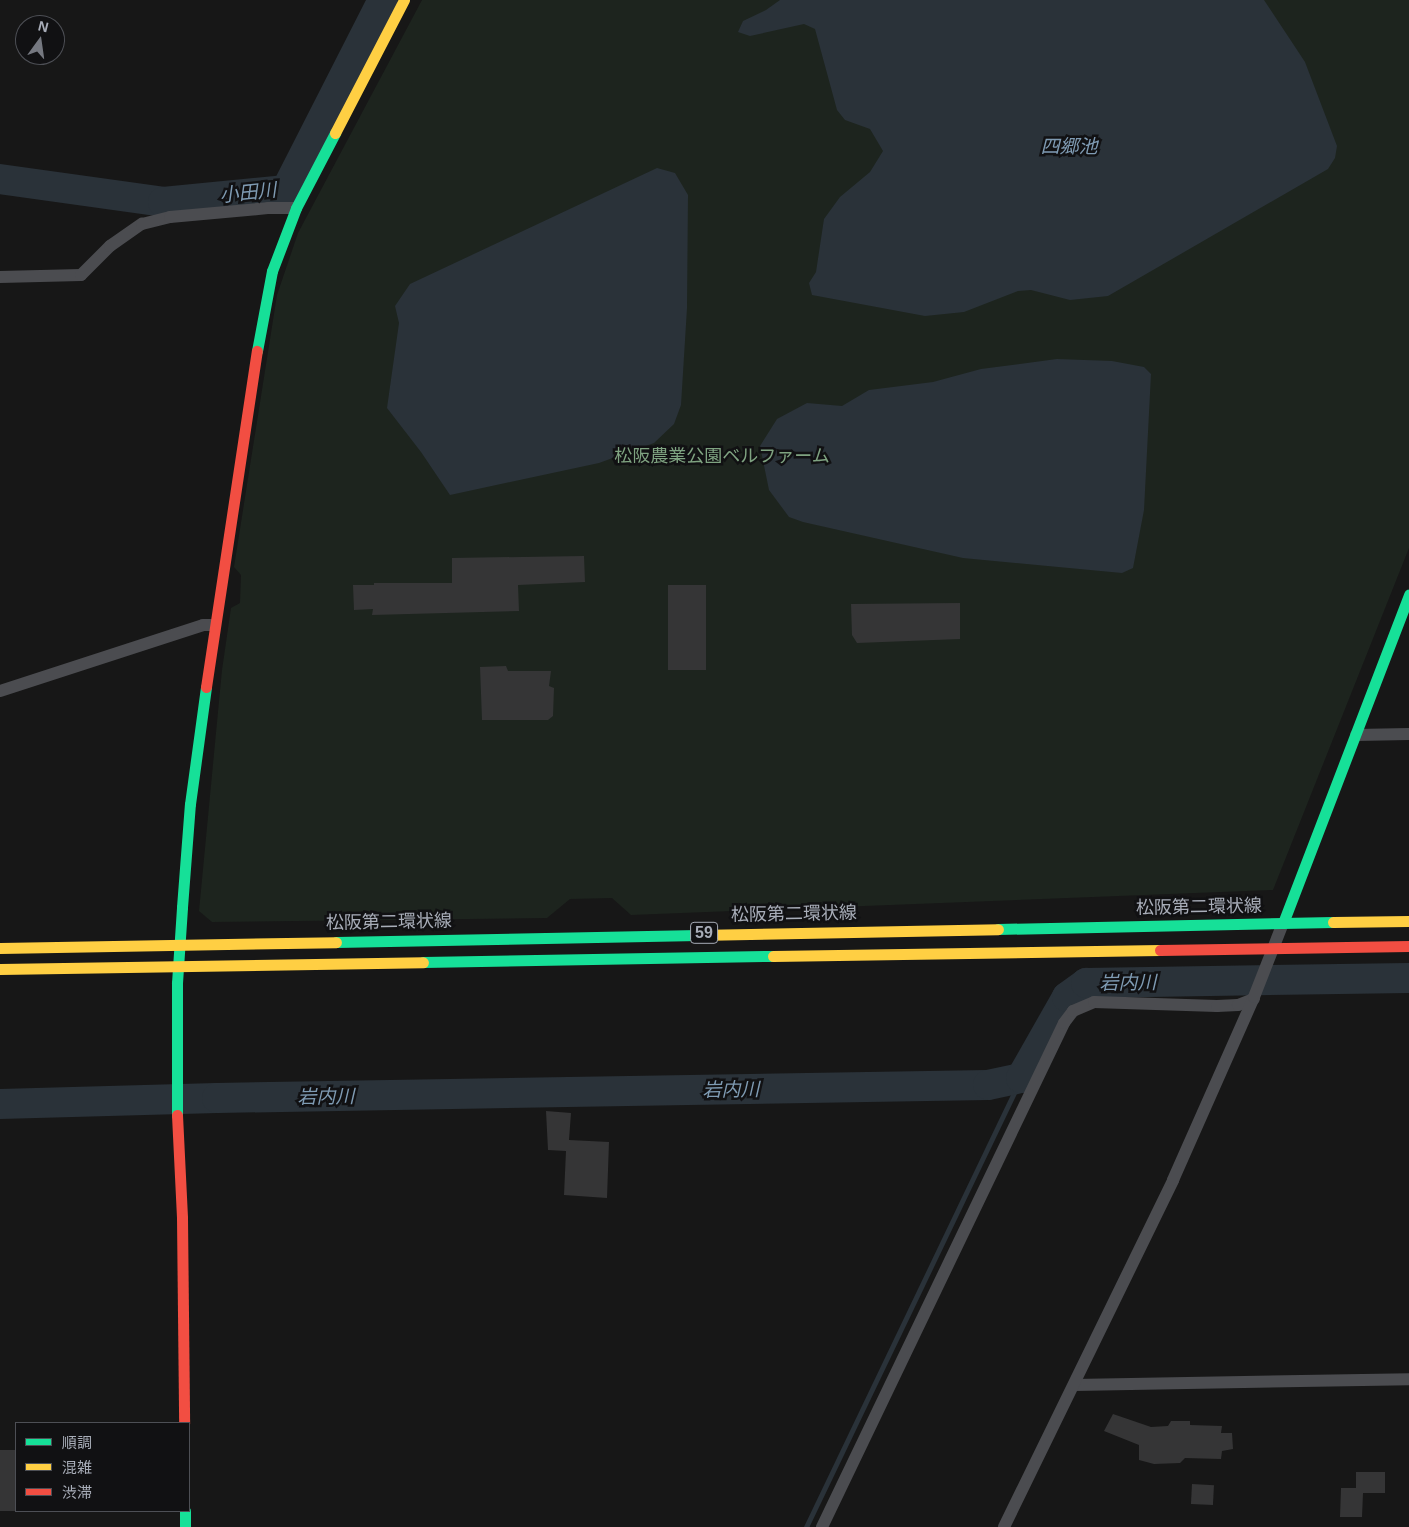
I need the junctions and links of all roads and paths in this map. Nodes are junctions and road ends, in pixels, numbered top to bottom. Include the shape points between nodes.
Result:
1 (404, 0) edge
2 (296, 208) junction
3 (0, 277) edge
4 (1409, 594) edge
5 (214, 626) junction
6 (0, 691) edge
7 (1409, 734) edge
8 (1356, 735) junction
9 (1409, 921) edge
10 (1283, 923) junction
11 (180, 945) junction
12 (1409, 946) edge
13 (0, 948) edge
14 (1273, 949) junction
15 (178, 966) junction
16 (0, 969) edge
17 (1254, 998) junction
18 (1409, 1379) edge
19 (1074, 1385) junction
20 (184, 1422) edge
21 (185, 1512) edge
22 (185, 1527) edge
23 (822, 1527) edge
24 (1004, 1527) edge

1 - 2 main road
2 - 3 street via 170,217 142,224 110,246 81,275
2 - 5 main road via 272,271 263,308
4 - 8 main road
5 - 6 street via 203,625
5 - 11 main road via 190,804
7 - 8 street
8 - 10 main road
9 - 10 main road, 松阪第二環状線 / 59
10 - 11 main road, 松阪第二環状線 / 59
10 - 14 street
11 - 13 main road, 松阪第二環状線 / 59
11 - 15 main road
12 - 14 main road, 59
14 - 15 main road, 59
14 - 17 street
15 - 16 main road, 59
15 - 20 main road via 177,1115 182,1218
17 - 19 street via 1173,1180
17 - 23 street via 1238,1005 1217,1006 1094,1002 1073,1010
18 - 19 street
19 - 24 street
21 - 22 main road

